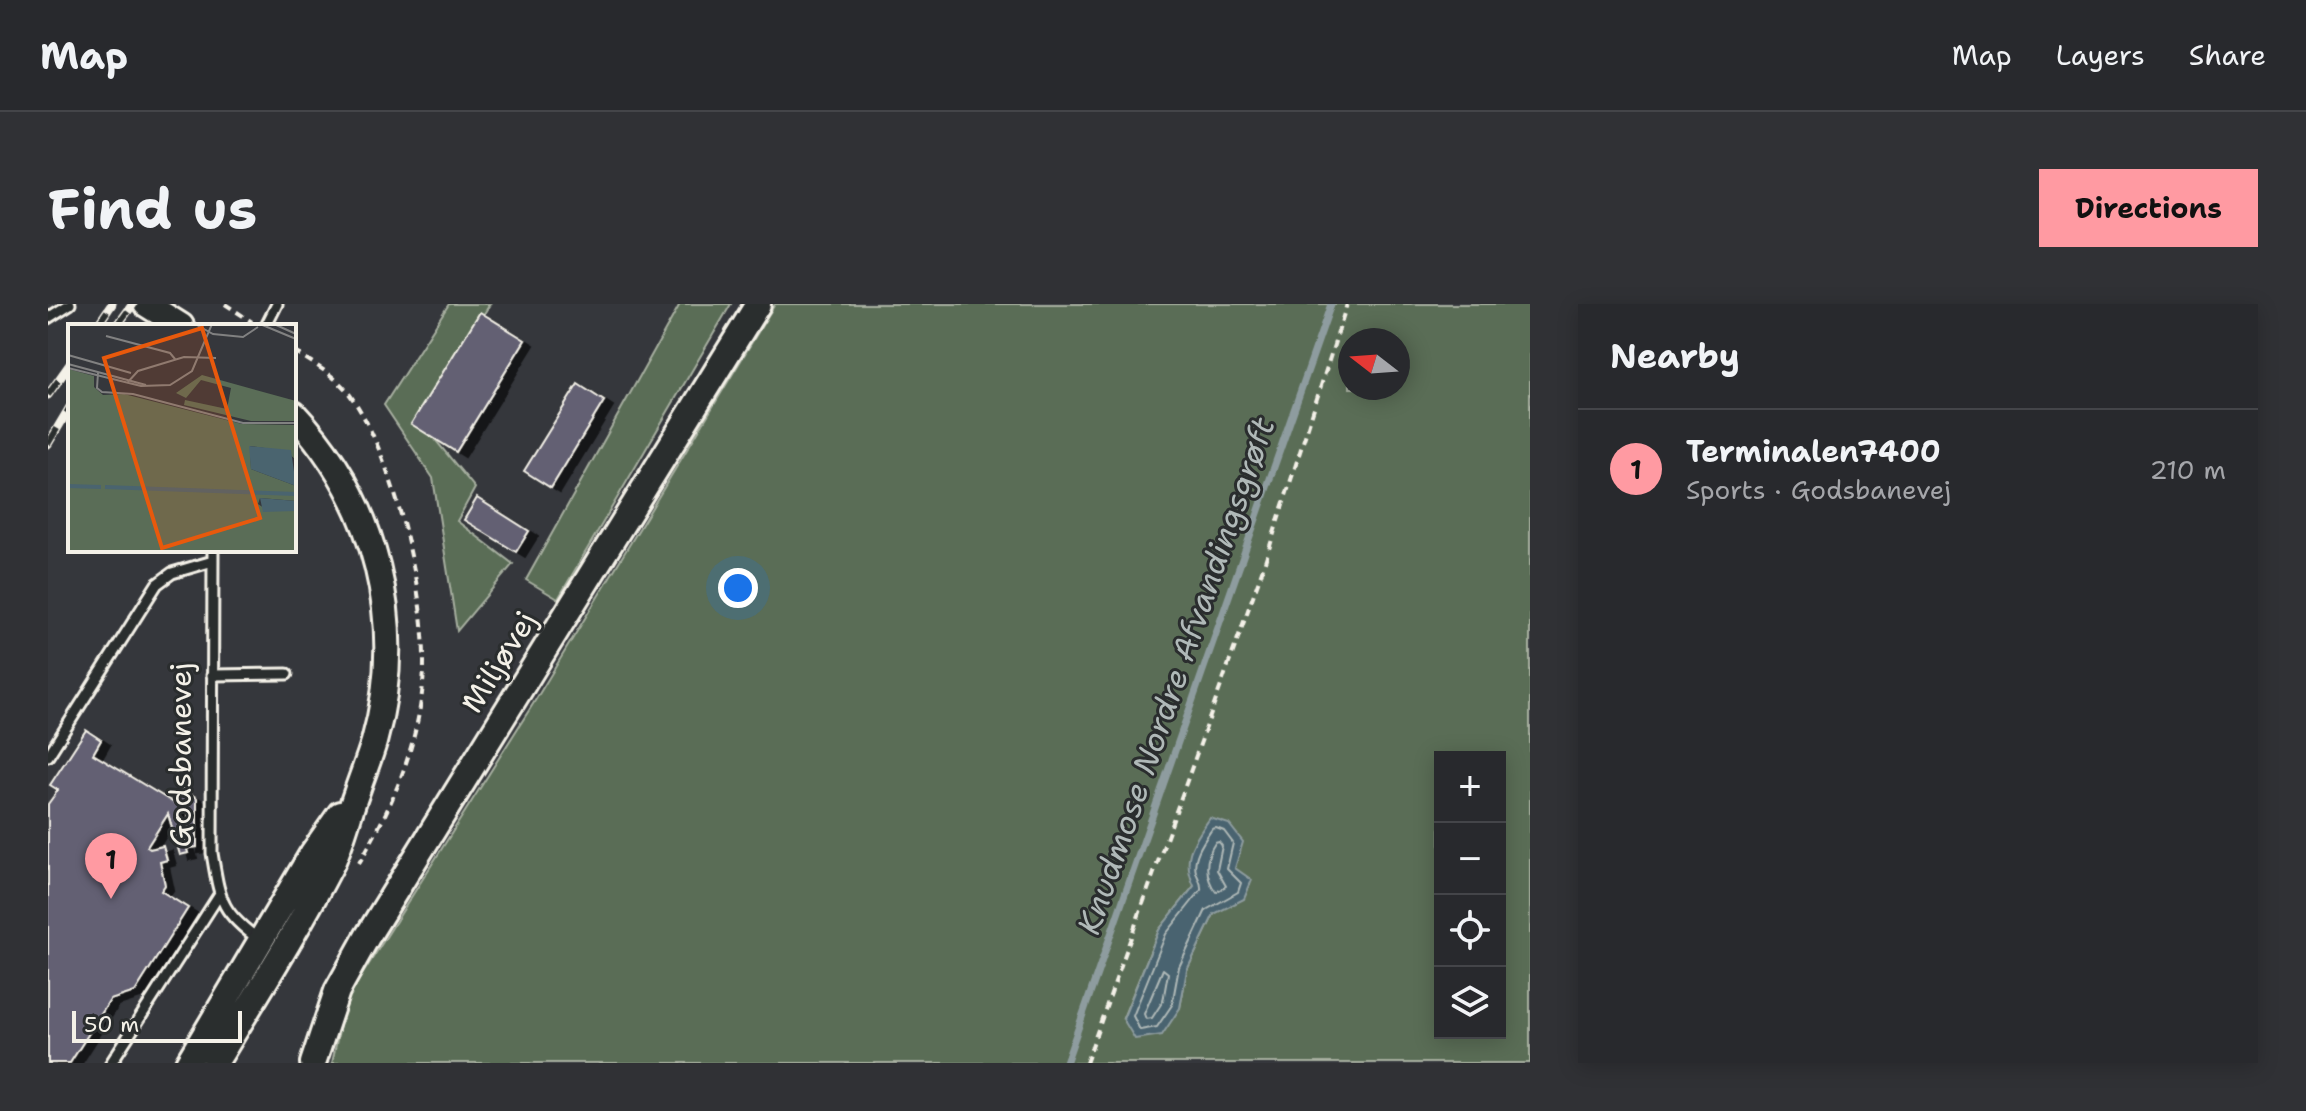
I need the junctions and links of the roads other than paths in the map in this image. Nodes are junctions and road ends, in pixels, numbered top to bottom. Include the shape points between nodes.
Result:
1 (70, 304) edge
2 (146, 304) edge
3 (277, 304) edge
4 (758, 304) edge
5 (48, 318) edge
6 (178, 324) edge
7 (267, 324) edge
8 (296, 415) edge
9 (213, 552) edge
10 (213, 561) junction
11 (287, 674) dead end
12 (212, 675) junction
13 (48, 756) edge
14 (219, 895) junction
15 (271, 947) junction
16 (111, 1063) edge
17 (188, 1063) edge
18 (215, 1063) edge
19 (313, 1063) edge

1 - 5 lane
2 - 6 street
3 - 7 lane
4 - 19 street, Miljøvej via 367,937 337,991
8 - 15 street via 336,465 375,554 386,605 388,655 374,742 359,785 312,854
9 - 10 lane, Godsbanevej
10 - 12 lane, Godsbanevej
10 - 13 lane via 172,573 157,584
11 - 12 lane
12 - 14 lane, Godsbanevej via 212,853
14 - 15 lane, Godsbanevej via 235,922
14 - 16 lane
15 - 17 street
15 - 18 street

